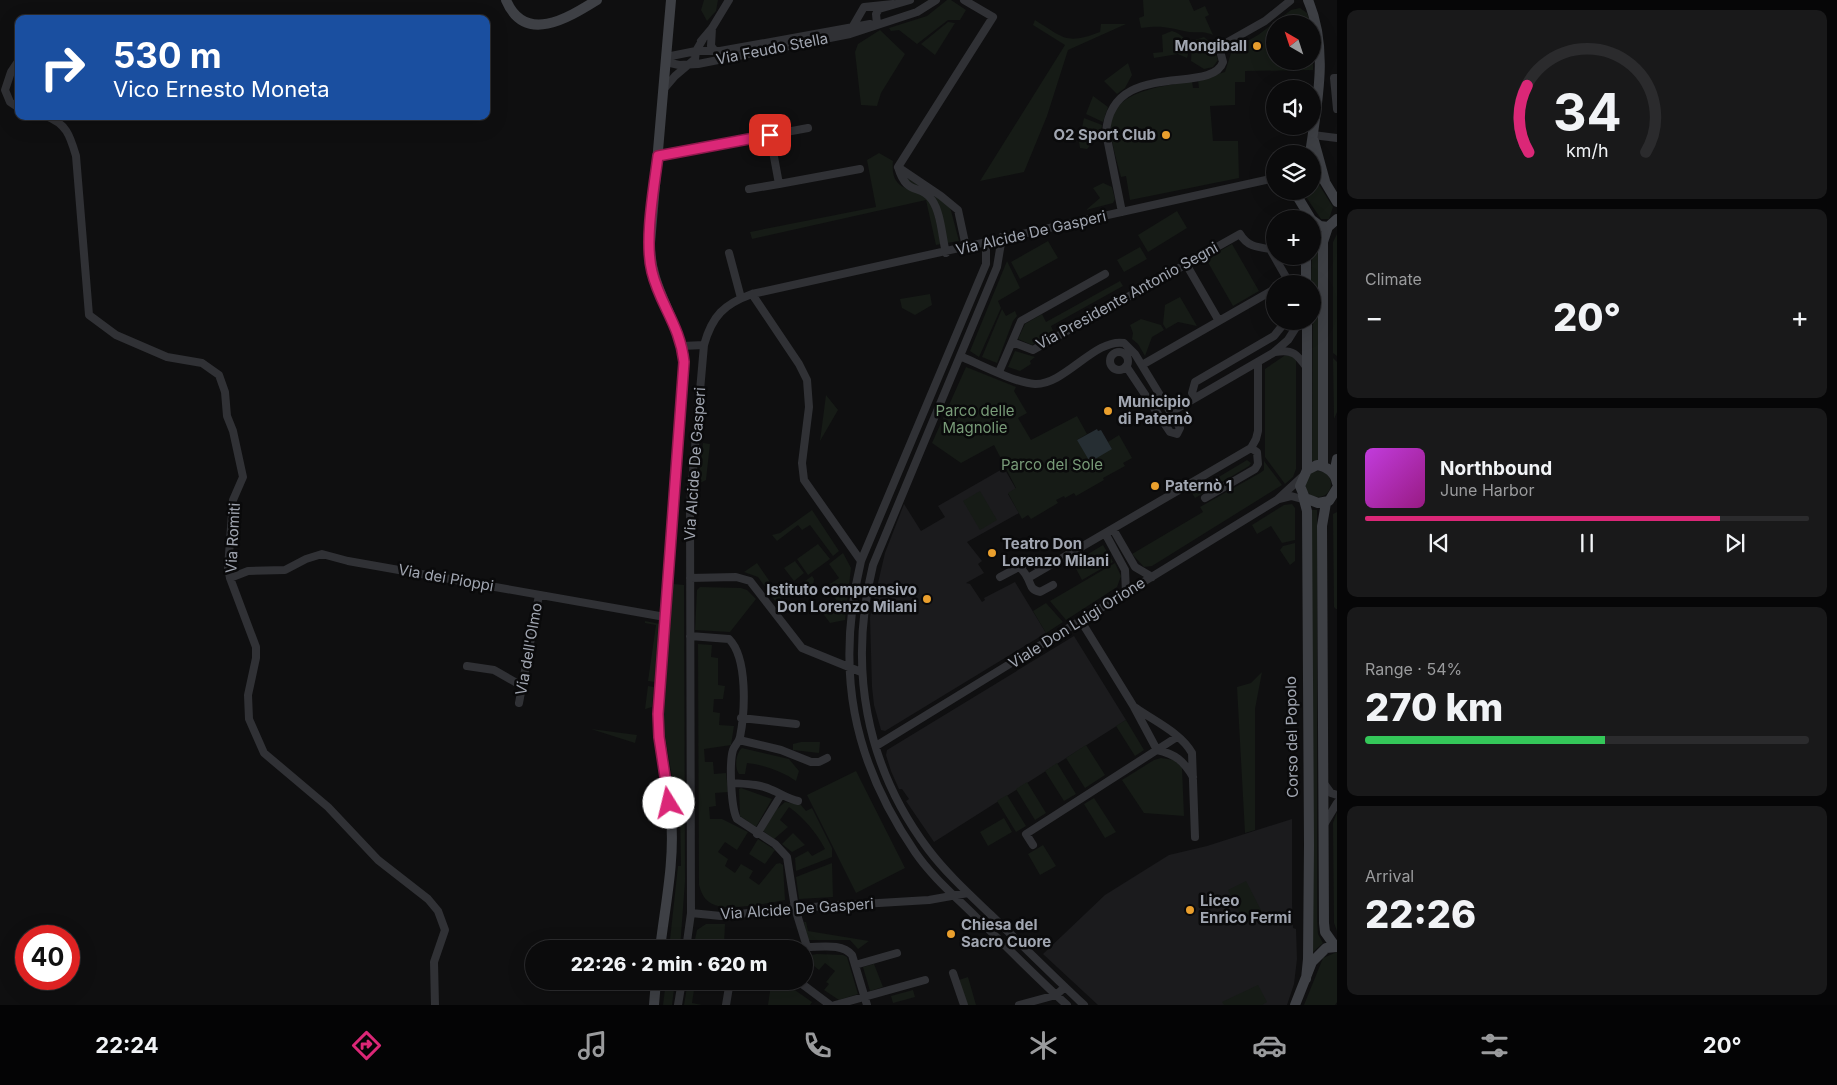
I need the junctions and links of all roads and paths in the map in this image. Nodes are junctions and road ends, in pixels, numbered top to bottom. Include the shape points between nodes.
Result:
1 (506, 0) edge
2 (597, 0) edge
3 (671, 0) edge
4 (729, 0) edge
5 (910, 0) edge
6 (936, 0) edge
7 (964, 0) edge
8 (1290, 0) edge
9 (1308, 0) edge
10 (893, 4) junction
11 (877, 24) junction
12 (853, 26) junction
13 (712, 28) junction
14 (715, 51) junction
15 (689, 53) junction
16 (666, 60) junction
17 (688, 64) junction
18 (15, 66) edge
19 (1337, 78) edge
20 (663, 90) junction
21 (15, 105) edge
22 (1337, 109) edge
23 (56, 120) edge
24 (808, 128) dead end
25 (770, 135) junction
26 (1313, 137) junction
27 (1337, 138) edge
28 (1312, 145) edge
29 (658, 156) junction
30 (898, 167) junction
31 (860, 168) dead end
32 (1321, 175) edge
33 (1266, 180) edge
34 (1325, 181) junction
35 (1259, 182) junction
36 (1266, 183) edge
37 (779, 184) junction
38 (749, 189) dead end
39 (1299, 200) edge
40 (1337, 202) edge
41 (1302, 204) junction
42 (1303, 210) edge
43 (1306, 210) edge
44 (1122, 212) junction
45 (1337, 219) edge
46 (1321, 226) edge
47 (1328, 227) junction
48 (1002, 237) junction
49 (986, 242) junction
50 (966, 247) junction
51 (729, 253) dead end
52 (946, 253) junction
53 (1186, 264) junction
54 (1105, 274) dead end
55 (1285, 275) edge
56 (752, 294) junction
57 (1266, 294) edge
58 (741, 298) junction
59 (1218, 321) junction
60 (1279, 330) edge
61 (1294, 330) edge
62 (1307, 330) edge
63 (1012, 342) junction
64 (704, 345) junction
65 (682, 346) junction
66 (1273, 353) junction
67 (960, 356) junction
68 (1258, 362) junction
69 (1142, 365) junction
70 (1126, 366) dead end
71 (1308, 368) junction
72 (999, 372) junction
73 (1195, 398) junction
74 (1170, 412) junction
75 (1251, 448) junction
76 (1337, 459) edge
77 (1323, 466) junction
78 (1305, 473) junction
79 (1336, 483) edge
80 (1205, 498) dead end
81 (1305, 498) junction
82 (1277, 500) junction
83 (1326, 503) junction
84 (1113, 529) junction
85 (1106, 533) junction
86 (1118, 547) junction
87 (861, 561) junction
88 (1020, 567) junction
89 (1040, 571) junction
90 (1152, 577) junction
91 (230, 578) junction
92 (690, 578) junction
93 (1000, 578) dead end
94 (1028, 578) junction
95 (1053, 585) dead end
96 (1126, 593) junction
97 (539, 595) junction
98 (666, 617) junction
99 (1081, 621) junction
100 (690, 636) junction
101 (467, 666) dead end
102 (853, 671) junction
103 (522, 686) junction
104 (519, 703) dead end
105 (1134, 707) junction
106 (741, 718) junction
107 (796, 724) dead end
108 (1177, 737) junction
109 (739, 740) junction
110 (876, 746) junction
111 (1157, 750) junction
112 (827, 758) dead end
113 (1193, 777) junction
114 (1323, 782) junction
115 (732, 783) junction
116 (781, 795) junction
117 (1337, 795) edge
118 (798, 801) dead end
119 (1337, 804) edge
120 (1323, 827) junction
121 (757, 834) junction
122 (1195, 837) dead end
123 (1033, 845) dead end
124 (968, 893) junction
125 (955, 896) junction
126 (795, 908) junction
127 (690, 912) junction
128 (661, 940) edge
129 (687, 940) edge
130 (802, 940) edge
131 (1336, 944) edge
132 (813, 950) edge
133 (897, 954) dead end
134 (855, 965) junction
135 (953, 973) dead end
136 (1306, 979) junction
137 (925, 980) dead end
138 (1065, 987) junction
139 (655, 990) edge
140 (680, 990) edge
141 (728, 990) edge
142 (810, 990) edge
143 (1056, 995) junction
144 (865, 1001) edge
145 (435, 1005) edge
146 (654, 1005) edge
147 (678, 1005) edge
148 (726, 1005) edge
149 (830, 1005) edge
150 (835, 1005) edge
151 (964, 1005) edge
152 (1019, 1005) edge
153 (1067, 1005) edge
154 (1084, 1005) edge
155 (1295, 1005) edge

1 - 2 street via 518,18 534,25 565,18
3 - 16 street
4 - 13 street
5 - 10 street
6 - 11 street, Via Feudo Stella via 917,12
7 - 30 street via 993,17
8 - 44 street via 1260,25 1219,47 1223,62 1214,73 1131,90 1113,107 1106,133
9 - 26 street via 1315,15 1320,44
10 - 11 street via 879,9
10 - 12 street via 864,7
11 - 12 street, Via Feudo Stella
11 - 17 street, Via Feudo Stella via 850,34
12 - 14 street, Via Feudo Stella
13 - 14 street via 711,46
13 - 15 street
14 - 15 street, Via Feudo Stella
15 - 16 street, Via Feudo Stella
15 - 17 street via 695,59
15 - 17 street via 681,61
16 - 17 street, Via Feudo Stella
16 - 20 street
17 - 20 street
18 - 21 street via 5,90
19 - 22 street via 1334,78
20 - 29 street
23 - 91 street, Via Romiti via 70,136 76,156 89,315 116,335 167,357 210,367 220,375 227,416 244,477 233,500
24 - 25 street
25 - 29 street
25 - 37 street
26 - 27 street
26 - 28 street
26 - 34 street
29 - 65 street via 650,258 655,282
30 - 50 street via 958,210
30 - 52 street via 907,186 932,199 936,206
31 - 37 street
32 - 34 street
33 - 35 street, Via Alcide De Gasperi
34 - 40 street
35 - 36 street
35 - 44 street, Via Alcide De Gasperi
37 - 38 street
39 - 41 street
41 - 42 street
41 - 43 street
44 - 48 street, Via Alcide De Gasperi
45 - 47 street
46 - 47 street
47 - 77 street via 1323,242
48 - 49 street, Via Alcide De Gasperi
48 - 67 street via 997,267
49 - 50 street, Via Alcide De Gasperi
49 - 87 street via 986,264
50 - 52 street, Via Alcide De Gasperi
51 - 58 street
52 - 56 street, Via Alcide De Gasperi
53 - 55 street, Via Presidente Antonio Segni via 1240,234 1250,246 1270,250
53 - 59 street
53 - 63 street, Via Presidente Antonio Segni via 1033,350
54 - 63 street via 1020,321
56 - 58 street, Via Alcide De Gasperi
56 - 87 street via 807,380 809,407 802,463 804,480
57 - 59 street
58 - 64 street, Via Alcide De Gasperi via 713,319
59 - 69 street
60 - 73 street via 1274,336 1196,382 1192,393
61 - 66 street
62 - 71 street
63 - 72 street
64 - 65 street
64 - 92 street, Via Alcide De Gasperi via 690,505
65 - 98 street
66 - 68 street
66 - 71 street via 1291,350
67 - 72 street
67 - 102 street via 873,565
68 - 73 street
68 - 75 street via 1258,431
69 - 72 street via 1130,348 1117,342 1045,382 1027,382
69 - 74 street
70 - 74 street via 1170,432 1177,434 1180,428
71 - 78 street
73 - 74 street
75 - 80 street via 1257,452 1259,460 1255,469
75 - 84 street
76 - 79 street
77 - 78 street via 1317,465
77 - 79 street
78 - 81 street via 1300,486
78 - 82 street
79 - 83 street
81 - 82 street via 1291,496
81 - 83 street
81 - 136 street, Corso del Popolo via 1309,845
82 - 90 street, Viale Don Luigi Orione
83 - 114 street, Corso del Popolo via 1322,526
84 - 85 street
84 - 86 street
85 - 86 street
85 - 89 street
86 - 90 street via 1135,567
86 - 96 street via 1126,574
87 - 102 street via 854,592
88 - 89 street via 1034,559
88 - 93 street
88 - 94 street
89 - 94 street
90 - 96 street, Viale Don Luigi Orione
91 - 97 street, Via dei Pioppi via 248,571 285,570 322,554
91 - 145 street, Via Romiti via 256,648 248,695 249,719 264,753 328,807 378,860 428,899 438,911 445,930 434,962
92 - 100 street, Via Alcide De Gasperi
92 - 102 street via 736,577 750,581 802,648 828,656
94 - 95 street via 1029,586 1035,591 1040,592
96 - 99 street, Viale Don Luigi Orione
97 - 98 street, Via dei Pioppi
97 - 103 street, Via dell'Olmo
98 - 128 street via 658,714 671,840
99 - 105 street
99 - 110 street, Viale Don Luigi Orione
100 - 106 street via 729,639 733,643 744,678
100 - 127 street, Via Alcide De Gasperi
101 - 103 street via 494,670
102 - 110 street via 864,696
102 - 125 street via 853,708 872,777 915,853
103 - 104 street, Via dell'Olmo
105 - 108 street
105 - 111 street
106 - 107 street
106 - 109 street
108 - 111 street
108 - 113 street via 1192,753
109 - 112 street via 781,750 810,762
109 - 115 street via 733,749
110 - 124 street via 883,770 912,825 938,862
111 - 113 street via 1175,755
111 - 123 street via 1026,834
113 - 122 street
114 - 117 street via 1331,793
114 - 120 street, Corso del Popolo
115 - 116 street via 753,784
115 - 121 street via 737,820
116 - 118 street
116 - 121 street
119 - 120 street
120 - 131 street, Corso del Popolo via 1325,932
121 - 126 street via 775,844 787,857
124 - 125 street, Via Alcide De Gasperi
124 - 138 street
125 - 126 street, Via Alcide De Gasperi
125 - 143 street
126 - 127 street, Via Alcide De Gasperi via 721,916
126 - 130 street
127 - 129 street
131 - 136 street via 1316,956
132 - 134 street via 848,949
133 - 134 street
134 - 144 street
135 - 151 street
136 - 155 street
137 - 144 street
138 - 143 street
138 - 154 street
139 - 146 street
140 - 147 street
141 - 148 street
142 - 149 street
143 - 152 street
143 - 153 street
144 - 150 street

